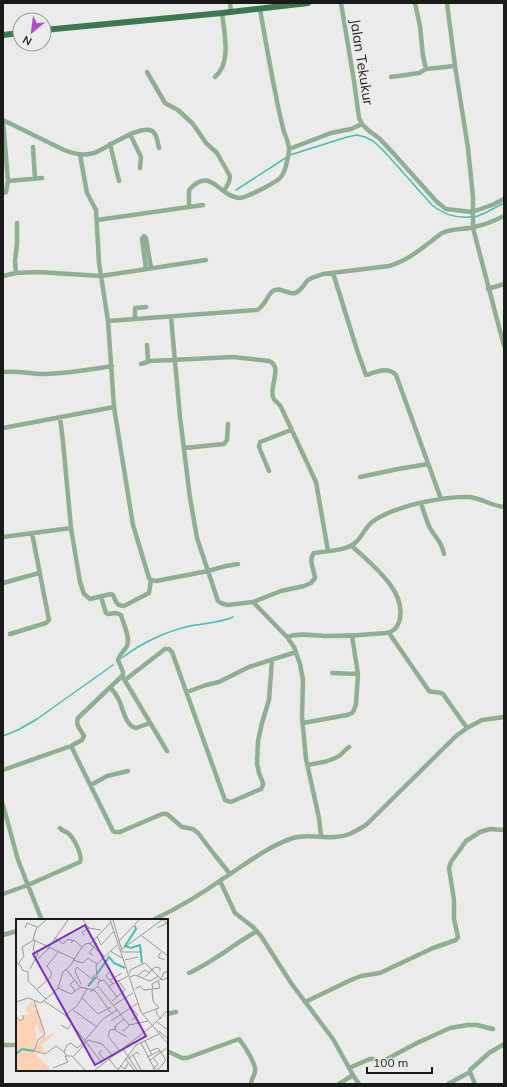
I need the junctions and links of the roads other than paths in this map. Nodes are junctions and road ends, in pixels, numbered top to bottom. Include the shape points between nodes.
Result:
1 (230, 3) edge
2 (308, 3) edge
3 (341, 3) edge
4 (415, 3) edge
5 (447, 3) edge
6 (260, 8) junction
7 (231, 11) junction
8 (222, 13) junction
9 (52, 29) edge
10 (455, 66) junction
11 (426, 69) junction
12 (147, 72) dead end
13 (215, 77) dead end
14 (391, 77) dead end
15 (3, 121) edge
16 (362, 124) junction
17 (130, 134) junction
18 (110, 144) junction
19 (33, 147) dead end
20 (159, 148) dead end
21 (289, 149) junction
22 (80, 154) junction
23 (5, 164) edge
24 (140, 168) dead end
25 (42, 178) dead end
26 (35, 179) junction
27 (8, 181) junction
28 (119, 181) dead end
29 (224, 191) junction
30 (3, 193) edge
31 (504, 198) edge
32 (203, 205) dead end
33 (189, 206) junction
34 (472, 213) junction
35 (504, 216) edge
36 (97, 220) junction
37 (18, 224) dead end
38 (473, 227) junction
39 (206, 260) dead end
40 (149, 269) junction
41 (16, 273) junction
42 (333, 273) junction
43 (3, 276) edge
44 (101, 276) junction
45 (504, 284) edge
46 (488, 289) junction
47 (146, 307) dead end
48 (171, 317) junction
49 (135, 319) junction
50 (108, 321) junction
51 (147, 345) dead end
52 (504, 346) edge
53 (174, 359) junction
54 (148, 361) junction
55 (142, 364) dead end
56 (112, 366) junction
57 (3, 372) edge
58 (114, 407) junction
59 (60, 417) junction
60 (228, 424) dead end
61 (3, 428) edge
62 (291, 430) junction
63 (184, 448) junction
64 (428, 464) junction
65 (269, 471) dead end
66 (360, 477) dead end
67 (441, 499) junction
68 (421, 503) junction
69 (504, 507) edge
70 (71, 528) junction
71 (32, 533) junction
72 (3, 537) edge
73 (352, 546) junction
74 (328, 551) junction
75 (444, 554) dead end
76 (238, 564) dead end
77 (208, 571) junction
78 (39, 572) junction
79 (151, 580) junction
80 (3, 582) edge
81 (101, 597) junction
82 (253, 602) junction
83 (388, 633) junction
84 (10, 634) dead end
85 (352, 636) junction
86 (287, 637) junction
87 (296, 652) junction
88 (272, 660) junction
89 (332, 673) dead end
90 (358, 674) junction
91 (124, 678) junction
92 (110, 687) junction
93 (187, 692) junction
94 (504, 718) edge
95 (303, 722) junction
96 (150, 723) junction
97 (467, 728) junction
98 (71, 746) junction
99 (349, 747) dead end
100 (168, 751) dead end
101 (307, 765) junction
102 (3, 770) edge
103 (128, 771) dead end
104 (91, 785) junction
105 (3, 805) edge
106 (60, 828) dead end
107 (504, 830) edge
108 (321, 836) junction
109 (230, 874) junction
110 (220, 881) junction
111 (28, 885) junction
112 (3, 894) edge
113 (41, 919) edge
114 (155, 919) edge
115 (16, 931) edge
116 (257, 931) junction
117 (3, 935) edge
118 (188, 973) dead end
119 (305, 1002) junction
120 (176, 1012) dead end
121 (168, 1014) edge
122 (493, 1029) dead end
123 (504, 1044) edge
124 (3, 1045) edge
125 (16, 1045) edge
126 (168, 1051) edge
127 (349, 1068) junction
128 (470, 1072) junction
129 (353, 1075) junction
130 (251, 1084) edge
131 (339, 1084) edge
132 (359, 1084) edge
133 (448, 1084) edge
134 (474, 1084) edge

1 - 7 street
2 - 6 main road
3 - 16 street, Jalan Tekukur
4 - 11 street
5 - 10 street
6 - 7 main road
6 - 21 street via 274,87
7 - 8 main road
8 - 9 main road
8 - 13 street via 226,60
10 - 11 street
10 - 34 street via 468,148
11 - 14 street via 419,73
12 - 29 street via 165,103 188,118 206,143 217,153 230,176
15 - 22 street via 64,150
15 - 23 street
16 - 21 street
16 - 34 street via 380,139 443,208
17 - 18 street
17 - 20 street via 142,129 150,130 155,134
17 - 24 street via 141,157
18 - 22 street via 95,153
18 - 28 street
19 - 26 street
21 - 29 street via 283,174 273,183 238,198
22 - 36 street via 87,193 96,207
23 - 27 street
25 - 26 street
26 - 27 street
27 - 30 street via 7,190
29 - 33 street via 208,181 198,182 189,190
31 - 34 street
32 - 33 street
33 - 36 street
34 - 38 street
35 - 38 street
36 - 44 street
37 - 41 street
38 - 42 street via 447,231 397,264
38 - 46 street
39 - 40 street
40 - 40 street via 142,239 144,236 146,238
40 - 44 street
41 - 43 street
41 - 44 street
42 - 48 street via 314,277 296,293 274,290 257,310
42 - 64 street via 366,375 387,370 396,375
44 - 50 street
45 - 46 street
46 - 52 street
47 - 49 street via 135,308
48 - 49 street
48 - 53 street
49 - 50 street
50 - 56 street
51 - 54 street
53 - 54 street
53 - 62 street via 238,357 272,362 275,368 273,397 281,406
53 - 63 street
54 - 55 street
56 - 57 street via 41,374
56 - 58 street
58 - 59 street
58 - 79 street via 133,526
59 - 61 street
59 - 70 street
60 - 63 street via 226,442
62 - 65 street via 260,442 259,447
62 - 74 street via 316,482
63 - 77 street via 194,527
64 - 66 street
64 - 67 street
67 - 68 street
67 - 69 street via 469,497
68 - 73 street via 395,510 374,520
68 - 75 street
70 - 71 street
70 - 81 street via 84,594 90,599
71 - 72 street
71 - 78 street
73 - 74 street
73 - 83 street via 390,584 398,600 401,609 398,624
74 - 82 street via 312,555 314,578 311,584 281,591
76 - 77 street
77 - 79 street
77 - 82 street via 218,601 227,604
78 - 80 street
78 - 84 street via 50,620
79 - 81 street via 149,593 124,606 117,604 111,594
81 - 91 street via 106,613 121,615 128,639 118,660
82 - 86 street
83 - 85 street
83 - 97 street via 429,691 442,694
85 - 86 street via 301,634
85 - 90 street
86 - 87 street
87 - 88 street
87 - 95 street via 304,680
88 - 93 street
88 - 93 street via 269,700 258,741 257,764 263,785 256,792 231,802 225,800
89 - 90 street
90 - 95 street via 356,704 352,713
91 - 92 street
91 - 93 street via 165,649 169,649
91 - 96 street
92 - 96 street via 132,726 136,728
92 - 98 street via 78,718 76,722 84,738
94 - 97 street via 482,720
95 - 101 street
96 - 100 street
97 - 108 street via 445,745 366,825 343,836
98 - 102 street
98 - 104 street
99 - 101 street via 331,760
101 - 108 street
103 - 104 street via 107,776
104 - 109 street via 113,831 120,832 166,814 182,827 198,833
105 - 111 street via 18,860
106 - 111 street via 73,840 80,854 80,862
107 - 119 street via 490,829 480,832 466,841 451,862 449,868 458,937 456,940 380,973 351,980
108 - 109 street via 308,835 288,840
109 - 110 street
110 - 114 street
110 - 116 street via 235,913
111 - 112 street
111 - 113 street
115 - 117 street
116 - 118 street
116 - 119 street
119 - 127 street via 333,1039
120 - 121 street
122 - 127 street via 468,1024 450,1028 385,1060 370,1059
123 - 128 street via 489,1053
124 - 125 street
126 - 130 street via 187,1058 240,1039 255,1069
127 - 129 street
128 - 133 street
128 - 134 street
129 - 131 street
129 - 132 street

